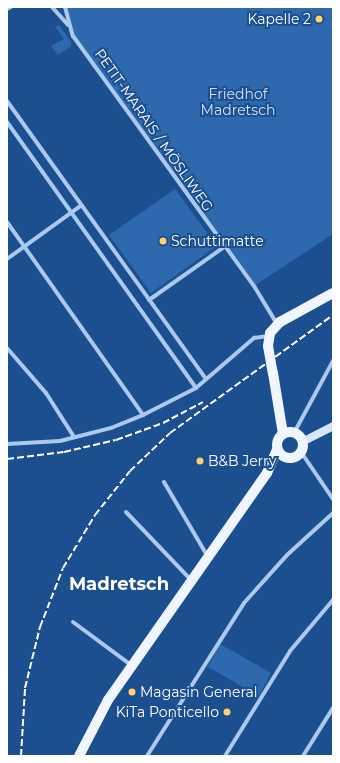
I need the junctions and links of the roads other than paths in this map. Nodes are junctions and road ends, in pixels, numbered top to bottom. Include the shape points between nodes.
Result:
1 (11, 7) edge
2 (52, 7) edge
3 (65, 7) edge
4 (7, 10) edge
5 (68, 25) junction
6 (7, 101) edge
7 (7, 122) edge
8 (82, 205) junction
9 (72, 214) junction
10 (7, 222) edge
11 (25, 246) junction
12 (224, 248) junction
13 (7, 259) edge
14 (333, 293) edge
15 (149, 300) junction
16 (277, 324) junction
17 (269, 341) junction
18 (7, 348) edge
19 (333, 361) edge
20 (206, 380) junction
21 (196, 388) junction
22 (143, 415) junction
23 (333, 426) edge
24 (294, 433) junction
25 (282, 434) junction
26 (74, 437) junction
27 (302, 442) junction
28 (7, 444) edge
29 (277, 450) junction
30 (301, 452) junction
31 (289, 459) junction
32 (267, 473) junction
33 (164, 482) dead end
34 (333, 499) edge
35 (126, 512) dead end
36 (333, 513) edge
37 (208, 557) junction
38 (192, 581) junction
39 (333, 600) edge
40 (73, 622) dead end
41 (132, 665) junction
42 (333, 708) edge
43 (80, 756) edge
44 (147, 756) edge
45 (225, 756) edge
46 (303, 756) edge

1 - 4 street
2 - 5 street, PETIT-MARAIS / MÖSLIWEG
3 - 5 street, PETIT-MARAIS / MÖSLIWEG
5 - 12 street, PETIT-MARAIS / MÖSLIWEG
6 - 8 street
7 - 9 street
8 - 9 street
8 - 15 street
9 - 11 street
9 - 21 street
10 - 11 street
11 - 13 street
11 - 22 street
12 - 15 street
12 - 16 street, PETIT-MARAIS / MÖSLIWEG via 254,286
14 - 16 main road
15 - 20 street
16 - 17 main road
17 - 20 street via 254,338
17 - 25 main road, bridge
18 - 26 street via 37,381
19 - 24 street
20 - 21 street
21 - 22 street
22 - 26 street via 111,428
23 - 27 main road
24 - 25 main road
24 - 27 main road
25 - 29 main road via 276,443
26 - 28 street
27 - 30 main road
29 - 31 main road
29 - 32 main road
30 - 31 main road
30 - 34 street
31 - 32 main road
32 - 37 main road
33 - 37 street
35 - 38 street
36 - 44 street via 278,564 244,603
37 - 38 main road
38 - 41 main road
39 - 45 street via 290,651
40 - 41 street
41 - 43 main road via 104,706
42 - 46 street

